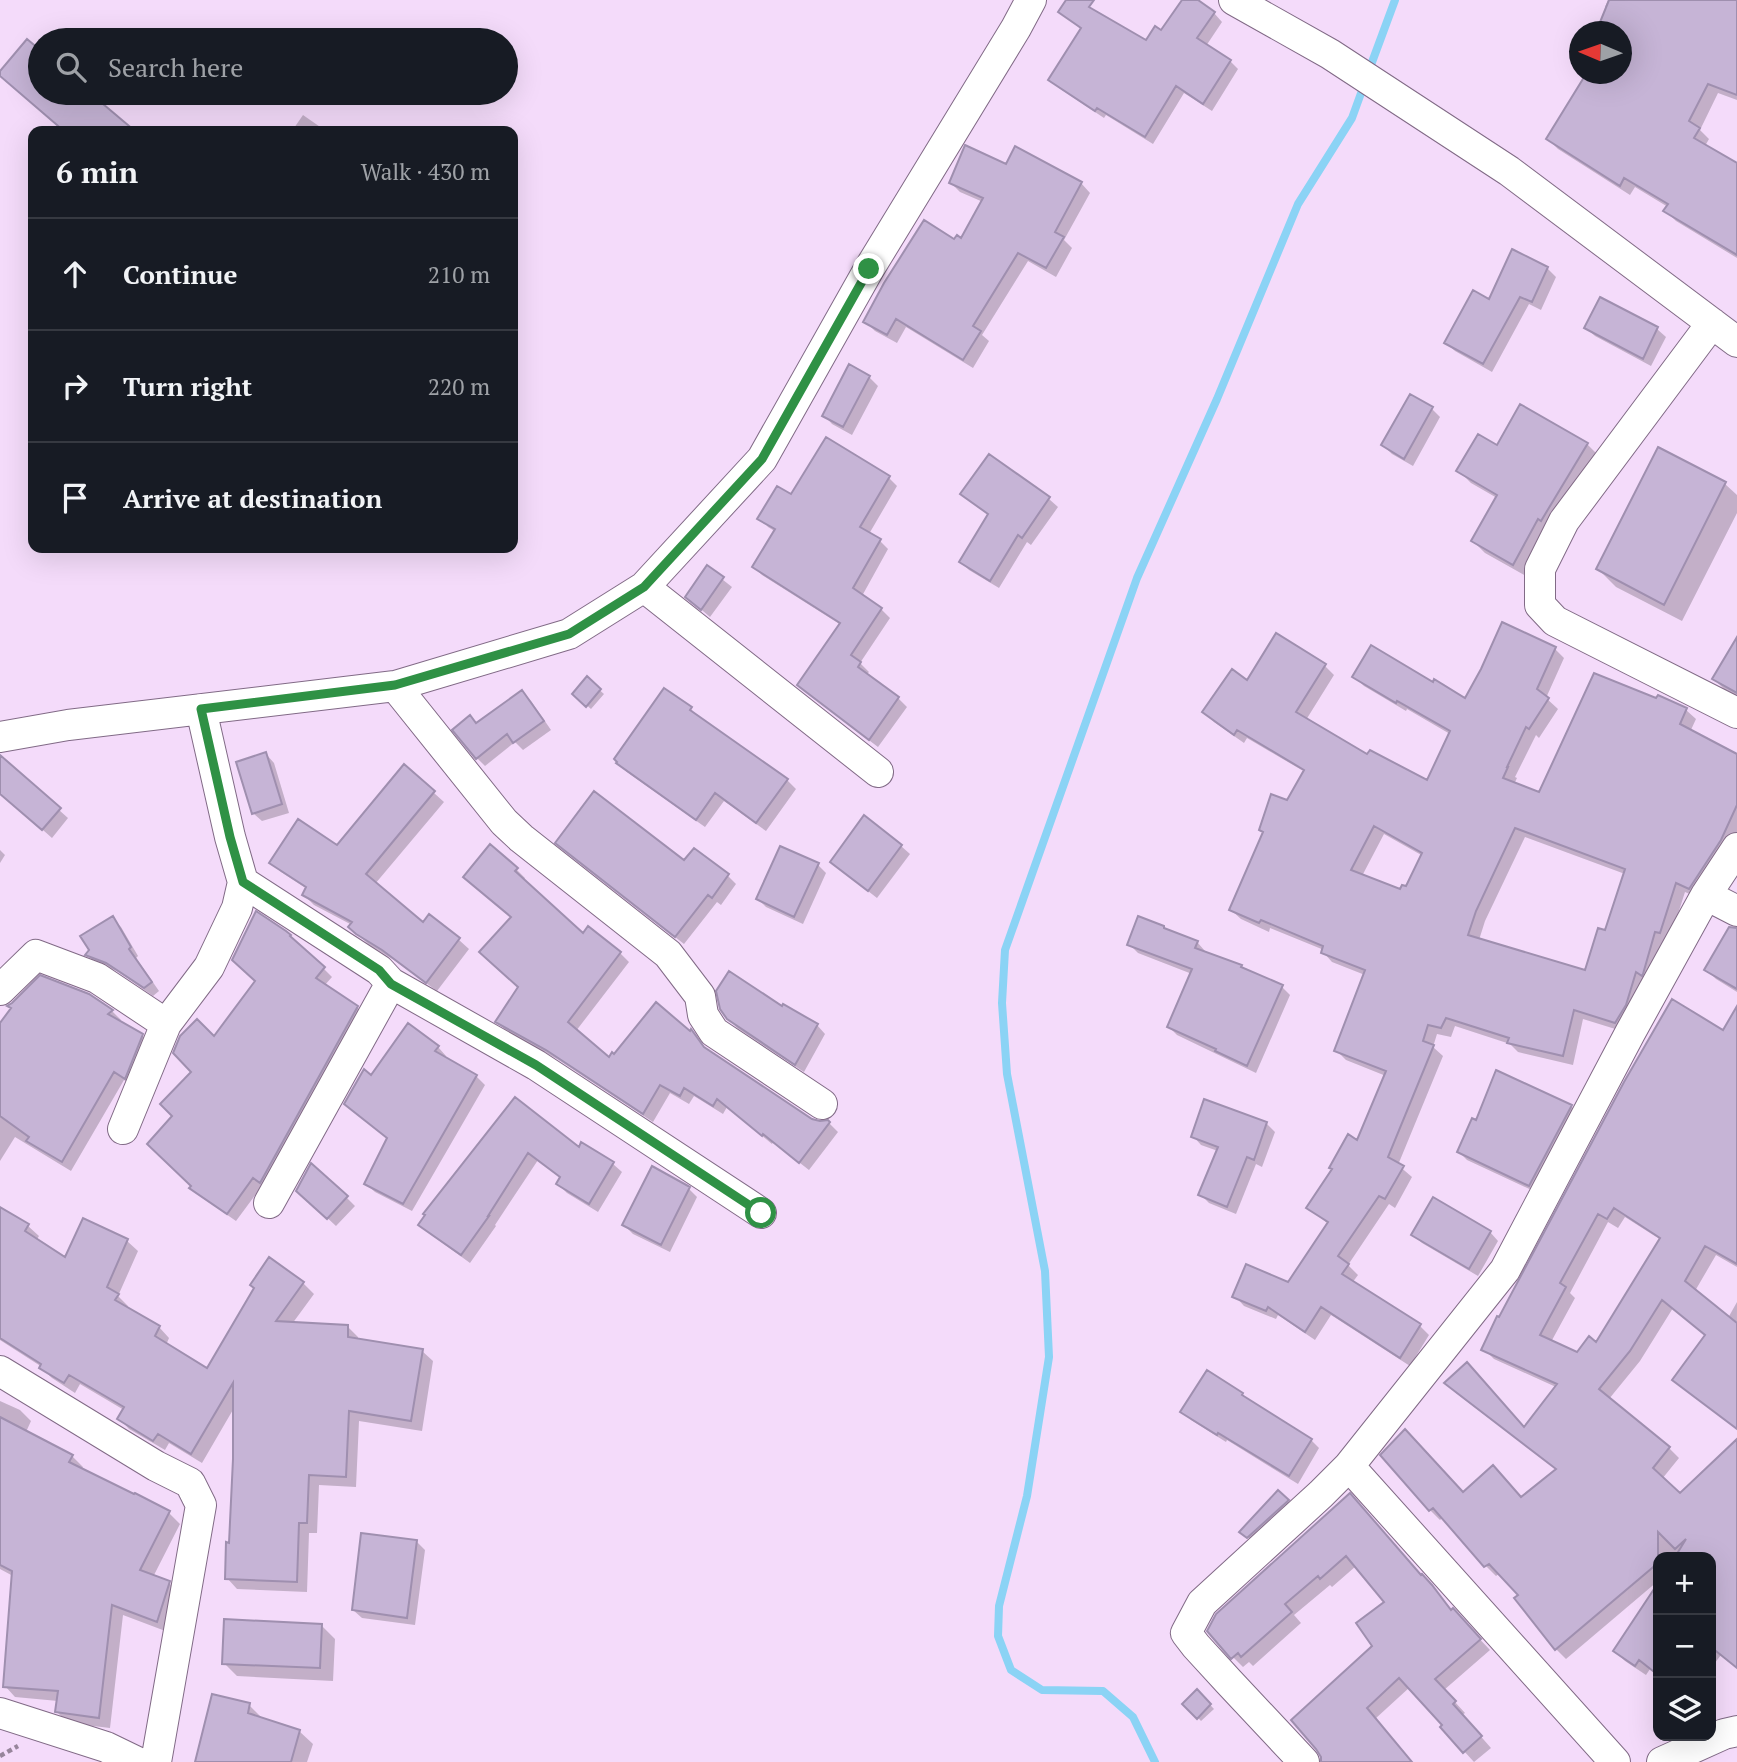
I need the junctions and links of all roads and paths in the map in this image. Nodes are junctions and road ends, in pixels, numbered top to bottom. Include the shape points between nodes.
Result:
1 (1031, 0) edge
2 (1234, 0) edge
3 (1712, 323) junction
4 (1737, 342) edge
5 (644, 587) junction
6 (395, 685) junction
7 (201, 709) junction
8 (1737, 713) edge
9 (0, 737) edge
10 (878, 772) dead end
11 (1737, 848) edge
12 (243, 882) junction
13 (1706, 895) junction
14 (1737, 911) edge
15 (391, 984) junction
16 (0, 990) edge
17 (166, 1024) junction
18 (822, 1104) dead end
19 (123, 1129) dead end
20 (269, 1203) dead end
21 (761, 1213) dead end
22 (0, 1371) edge
23 (1349, 1466) junction
24 (0, 1713) edge
25 (1733, 1727) edge
26 (137, 1762) edge
27 (156, 1762) edge
28 (1304, 1762) edge
29 (1615, 1762) edge
30 (1662, 1762) edge

1 - 5 street via 869,269 762,459
2 - 3 street via 1330,54 1509,171
3 - 4 street
3 - 8 street via 1564,521 1540,569 1540,605 1555,621
5 - 6 street via 569,634
5 - 10 street
6 - 7 street
6 - 18 street via 504,822 668,954 700,996 703,1014 714,1032
7 - 9 street
7 - 12 street
11 - 13 street
12 - 15 street via 379,970
12 - 17 street via 237,908 209,967
13 - 14 street
13 - 23 street via 1505,1270
15 - 20 street
15 - 21 street via 536,1065
16 - 17 street via 36,955 97,978
17 - 19 street
22 - 27 street via 190,1483 201,1505
23 - 28 street via 1202,1602 1186,1633
23 - 29 street
24 - 26 street via 106,1747
25 - 30 street

